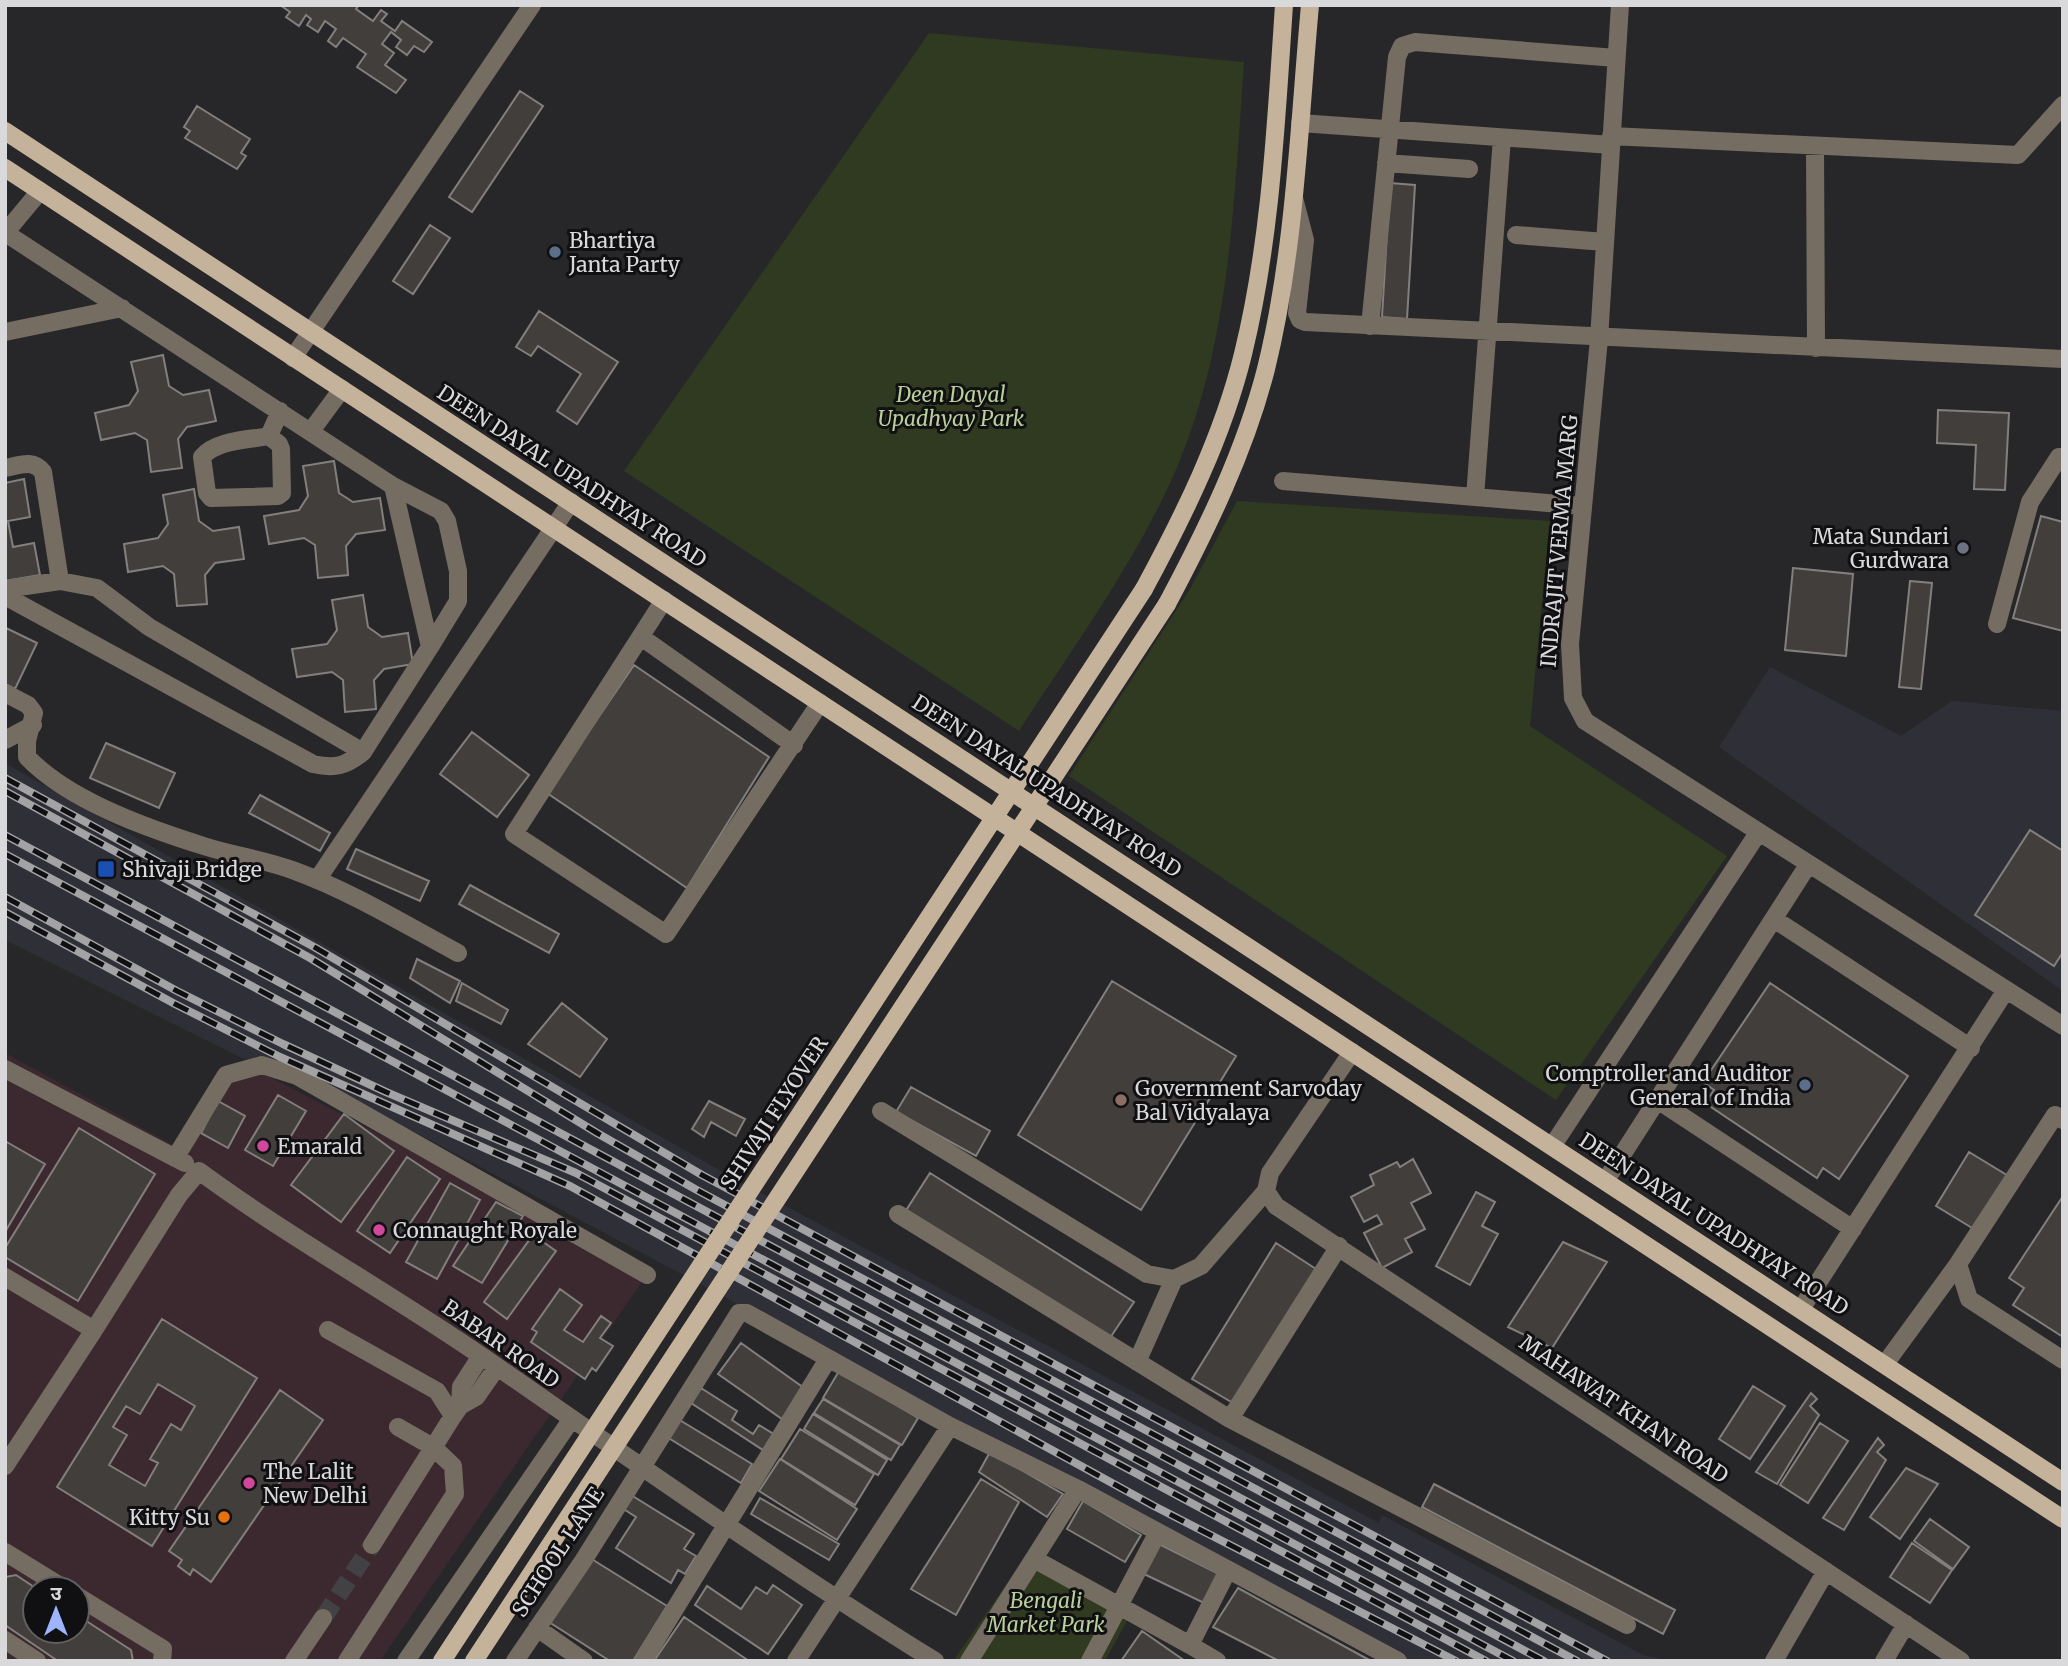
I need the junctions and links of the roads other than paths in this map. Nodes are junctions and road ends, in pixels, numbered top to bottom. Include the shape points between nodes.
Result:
1 (532, 5) edge
2 (1284, 5) edge
3 (1310, 5) edge
4 (1620, 5) edge
5 (1616, 58) junction
6 (2063, 105) edge
7 (1300, 122) junction
8 (1390, 130) junction
9 (5, 131) edge
10 (1502, 138) junction
11 (1611, 140) junction
12 (1815, 146) junction
13 (1386, 163) junction
14 (5, 168) edge
15 (1469, 169) dead end
16 (40, 191) junction
17 (1293, 195) junction
18 (6, 234) edge
19 (1516, 235) dead end
20 (1605, 242) junction
21 (122, 308) junction
22 (1370, 326) junction
23 (309, 330) junction
24 (5, 332) edge
25 (1488, 333) junction
26 (1599, 339) junction
27 (1816, 348) junction
28 (293, 358) junction
29 (2063, 359) edge
30 (342, 389) junction
31 (280, 411) junction
32 (311, 431) junction
33 (269, 436) junction
34 (2063, 457) edge
35 (5, 468) edge
36 (1283, 481) dead end
37 (393, 486) junction
38 (1475, 497) junction
39 (571, 502) junction
40 (1583, 506) junction
41 (556, 529) junction
42 (60, 581) junction
43 (5, 589) edge
44 (5, 596) edge
45 (664, 600) junction
46 (1997, 624) dead end
47 (641, 637) junction
48 (430, 647) junction
49 (5, 693) edge
50 (820, 703) junction
51 (33, 725) junction
52 (5, 740) edge
53 (794, 745) junction
54 (363, 752) junction
55 (1758, 833) junction
56 (1808, 865) junction
57 (317, 880) junction
58 (1774, 919) junction
59 (457, 953) dead end
60 (2006, 990) junction
61 (2063, 1026) edge
62 (1971, 1048) junction
63 (1352, 1052) junction
64 (5, 1069) edge
65 (1659, 1101) junction
66 (881, 1111) dead end
67 (2063, 1120) edge
68 (1553, 1145) junction
69 (175, 1158) junction
70 (199, 1171) junction
71 (1606, 1180) junction
72 (1266, 1191) junction
73 (898, 1214) dead end
74 (1853, 1229) junction
75 (1339, 1246) junction
76 (1958, 1264) junction
77 (647, 1275) dead end
78 (5, 1277) edge
79 (1174, 1279) junction
80 (1801, 1309) junction
81 (94, 1330) junction
82 (328, 1330) dead end
83 (481, 1356) junction
84 (828, 1359) junction
85 (2063, 1360) edge
86 (1136, 1362) junction
87 (1885, 1364) junction
88 (497, 1367) junction
89 (456, 1411) junction
90 (1230, 1419) junction
91 (571, 1420) junction
92 (950, 1426) junction
93 (398, 1427) dead end
94 (433, 1447) junction
95 (5, 1466) edge
96 (639, 1467) junction
97 (2063, 1482) edge
98 (1079, 1489) junction
99 (2063, 1519) edge
100 (725, 1525) junction
101 (1158, 1532) junction
102 (372, 1545) tunnel mouth
103 (5, 1552) edge
104 (1034, 1559) junction
105 (1228, 1570) junction
106 (1826, 1571) junction
107 (42, 1575) edge
108 (835, 1599) junction
109 (91, 1605) edge
110 (1119, 1609) junction
111 (323, 1618) tunnel mouth
112 (1906, 1624) junction
113 (1628, 1625) dead end
114 (537, 1628) junction
115 (5, 1640) edge
116 (1190, 1645) junction
117 (37, 1661) edge
118 (162, 1661) edge
119 (294, 1661) edge
120 (347, 1661) edge
121 (406, 1661) edge
122 (442, 1661) edge
123 (474, 1661) edge
124 (515, 1661) edge
125 (584, 1661) edge
126 (643, 1661) edge
127 (796, 1661) edge
128 (935, 1661) edge
129 (969, 1661) edge
130 (1090, 1661) edge
131 (1217, 1661) edge
132 (1398, 1661) edge
133 (1774, 1661) edge
134 (1884, 1661) edge
135 (1961, 1661) edge

1 - 23 street
2 - 122 main road, SHIVAJI FLYOVER, bridge via 1263,253 1243,356 1179,525 1144,589
3 - 7 main road
4 - 5 street, INDRAJIT VERMA MARG
5 - 8 street via 1415,42 1402,46
5 - 11 street, INDRAJIT VERMA MARG
6 - 12 street via 2018,155
7 - 8 street
7 - 17 main road
8 - 10 street
8 - 13 street
9 - 23 main road, DEEN DAYAL UPADHYAY ROAD
10 - 11 street
10 - 25 street
11 - 12 street
11 - 20 street, INDRAJIT VERMA MARG
12 - 27 street
13 - 15 street
13 - 22 street
14 - 16 main road
16 - 18 street
16 - 28 main road
17 - 22 street via 1305,240 1298,317 1305,322
17 - 123 main road, bridge via 1286,267 1265,370 1235,462 1202,540 1167,604
18 - 21 street
19 - 20 street
20 - 26 street, INDRAJIT VERMA MARG
21 - 24 street
21 - 31 street
22 - 25 street
23 - 28 street
23 - 39 main road, DEEN DAYAL UPADHYAY ROAD
25 - 26 street
25 - 38 street
26 - 27 street
26 - 40 street, INDRAJIT VERMA MARG
27 - 29 street
28 - 30 main road
30 - 32 street
30 - 41 main road
31 - 32 street
31 - 33 street
32 - 37 street
33 - 33 street via 206,451 200,463 211,498 282,493 279,443
34 - 46 street via 2029,502
35 - 42 street via 29,463 43,472
36 - 38 street
37 - 48 street
37 - 48 street via 441,511 447,521 458,601
38 - 40 street
39 - 41 street
39 - 68 main road, DEEN DAYAL UPADHYAY ROAD
40 - 55 street, INDRAJIT VERMA MARG via 1570,644 1573,698 1585,721
41 - 45 main road
41 - 57 street
42 - 43 street
42 - 54 street via 97,589 149,627
44 - 54 street via 313,764 347,765
45 - 47 street
45 - 50 main road
47 - 53 street
47 - 53 street via 514,834 666,934
48 - 54 street
49 - 51 street via 28,705 34,713
50 - 53 street
50 - 63 main road
51 - 52 street
51 - 57 street via 27,757 71,791 144,824
55 - 56 street, INDRAJIT VERMA MARG
55 - 68 street
56 - 58 street
56 - 60 street, INDRAJIT VERMA MARG
57 - 59 street
58 - 62 street
58 - 65 street
60 - 61 street, INDRAJIT VERMA MARG
60 - 62 street
62 - 74 street
63 - 72 street via 1270,1173
63 - 99 main road
64 - 69 street, BABAR ROAD
65 - 71 street
65 - 74 street
66 - 79 street via 1147,1274
67 - 76 street via 2055,1115
68 - 71 main road, DEEN DAYAL UPADHYAY ROAD
69 - 70 street, BABAR ROAD
69 - 77 street via 226,1075 262,1065 297,1076
70 - 81 street
70 - 83 street, BABAR ROAD
71 - 80 main road, DEEN DAYAL UPADHYAY ROAD
72 - 75 street, MAHAWAT KHAN ROAD via 1276,1206
72 - 79 street via 1200,1266
73 - 86 street
74 - 80 street
75 - 90 street
75 - 106 street, MAHAWAT KHAN ROAD
76 - 85 street via 1969,1299
76 - 87 street
78 - 81 street
79 - 86 street
80 - 87 main road, DEEN DAYAL UPADHYAY ROAD
81 - 95 street
82 - 89 street via 437,1391
83 - 88 street, BABAR ROAD
83 - 89 street via 461,1387
84 - 92 street
84 - 96 street, SCHOOL LANE via 747,1313 739,1313
84 - 100 street
86 - 90 street
87 - 97 main road, DEEN DAYAL UPADHYAY ROAD
88 - 89 street via 476,1397
88 - 91 street, BABAR ROAD
89 - 94 street
90 - 113 street
91 - 96 street, BABAR ROAD
91 - 121 street
92 - 98 street
92 - 108 street
93 - 94 street
94 - 102 street
94 - 120 street via 453,1466 455,1494
96 - 100 street, BABAR ROAD
96 - 114 street, SCHOOL LANE
98 - 101 street
98 - 104 street
100 - 108 street, BABAR ROAD
100 - 126 street
101 - 105 street
101 - 110 street
103 - 107 street
104 - 110 street
104 - 129 street
105 - 116 street
105 - 132 street
106 - 112 street, MAHAWAT KHAN ROAD
106 - 133 street
108 - 127 street
108 - 128 street, BABAR ROAD
109 - 118 street via 163,1649
110 - 116 street
110 - 130 street
111 - 119 street
112 - 134 street
112 - 135 street, MAHAWAT KHAN ROAD
114 - 124 street, SCHOOL LANE
114 - 125 street
115 - 117 street
116 - 131 street

